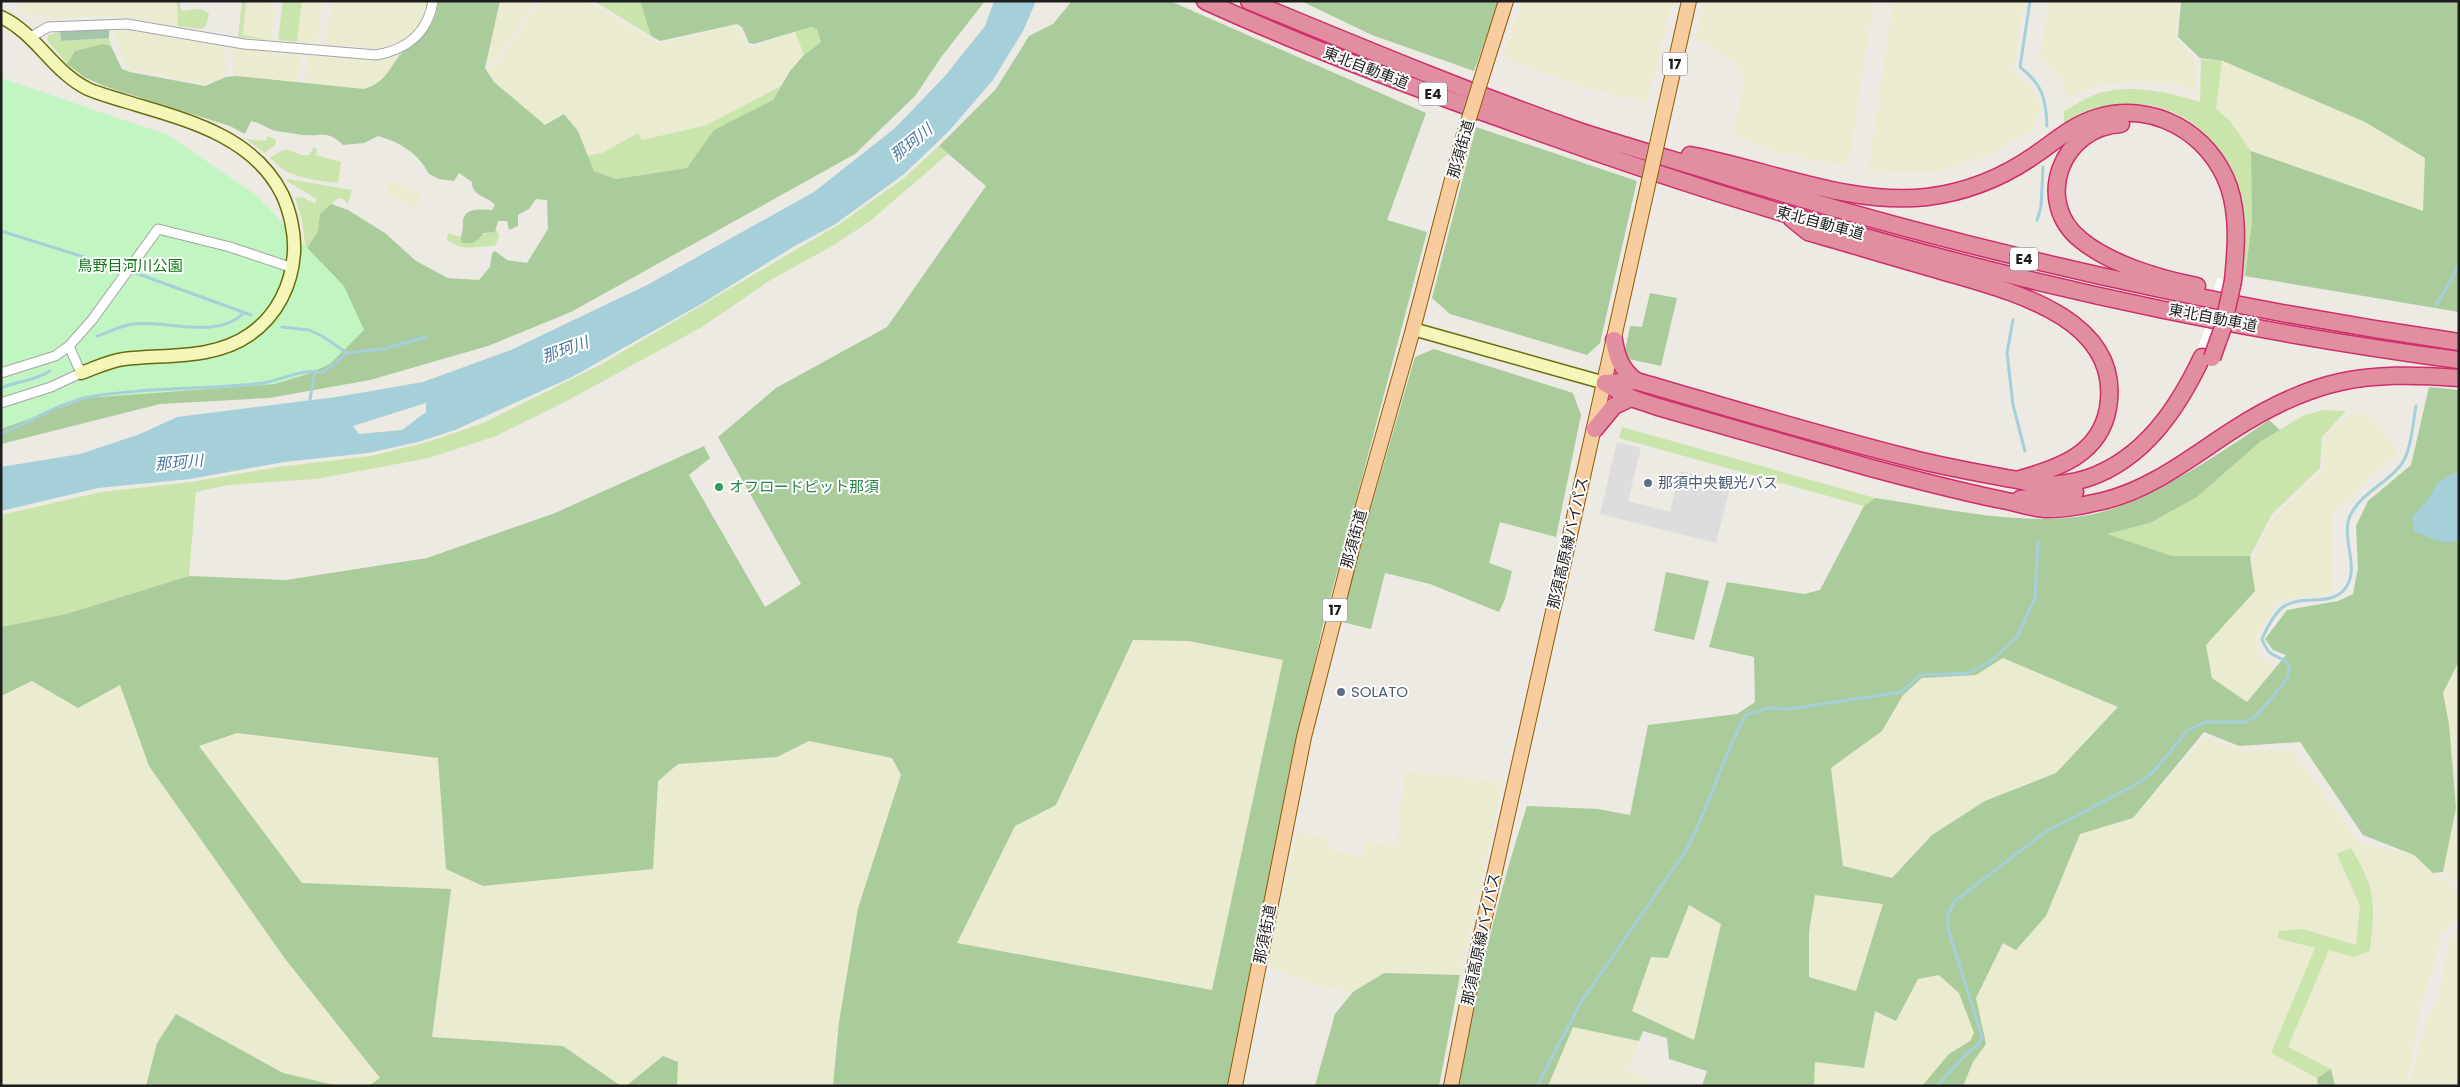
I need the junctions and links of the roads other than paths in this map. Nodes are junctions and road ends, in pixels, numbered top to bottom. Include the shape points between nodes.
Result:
1 (433, 1) edge
2 (1206, 1) edge
3 (1249, 1) edge
4 (1506, 1) edge
5 (1689, 1) edge
6 (1, 17) edge
7 (31, 37) junction
8 (1664, 157) junction
9 (1787, 215) junction
10 (293, 268) junction
11 (2228, 280) junction
12 (1413, 329) junction
13 (2392, 332) junction
14 (1614, 340) junction
15 (2459, 342) edge
16 (69, 346) junction
17 (2207, 357) junction
18 (2459, 360) edge
19 (1, 372) edge
20 (81, 374) junction
21 (2459, 378) edge
22 (1636, 381) junction
23 (1605, 383) junction
24 (1631, 398) junction
25 (1, 403) edge
26 (1594, 429) junction
27 (2018, 480) junction
28 (2008, 501) junction
29 (1235, 1086) edge
30 (1451, 1086) edge

1 - 7 street via 426,24 412,41 396,51 376,56 244,44 127,24 48,27
2 - 9 highway, 東北自動車道 / E4 via 1326,53 1448,100 1665,177
3 - 8 highway, 東北自動車道 / E4 via 1452,83 1580,131
4 - 12 main road, 那須街道 / 17, bridge via 1462,142
5 - 14 main road, 那須高原線バイパス / 17, bridge
6 - 7 street
7 - 10 street via 59,70 89,90 202,126 259,161 273,176 291,220
8 - 11 highway via 1680,153 1875,196 1926,197 1974,188 1996,179 2068,132 2096,118 2124,113 2154,116 2171,122 2196,138 2223,174 2235,222
8 - 13 highway, 東北自動車道 / E4 via 1834,208 2016,257 2240,306
9 - 18 highway, 東北自動車道 / E4 via 2116,298 2234,323
9 - 27 highway via 1808,232 1995,287 2041,304 2086,336 2104,363 2108,379 2110,394 2104,424 2090,446 2067,464
10 - 16 street via 230,247 158,230
10 - 20 street via 286,290 266,321 229,346 211,351 122,359
11 - 13 highway via 2222,205 2211,172 2191,148 2165,131 2133,124 2101,128 2070,149 2058,173 2057,201 2070,229 2092,248 2181,283
11 - 17 highway, bridge via 2223,327
12 - 23 street
12 - 29 main road, 那須街道 / 17 via 1363,506 1304,737
13 - 15 highway, 東北自動車道 / E4
14 - 22 highway via 1617,357
14 - 23 main road, 那須高原線バイパス / 17
16 - 19 street via 55,356
16 - 20 street
17 - 27 highway via 2166,419 2148,439 2117,464 2088,477 2058,484 2038,485
17 - 28 highway via 2193,399 2181,417 2134,465 2104,482 2075,492
20 - 25 street
21 - 28 highway via 2382,375 2334,382 2302,392 2266,410 2160,478 2123,495 2084,505 2049,509
22 - 23 highway
22 - 27 highway via 1854,444 1950,468
23 - 24 highway
23 - 26 main road, 那須高原線バイパス / 17
24 - 26 highway via 1614,406
24 - 28 highway via 1941,487
26 - 30 main road, 那須高原線バイパス / 17 via 1480,939

